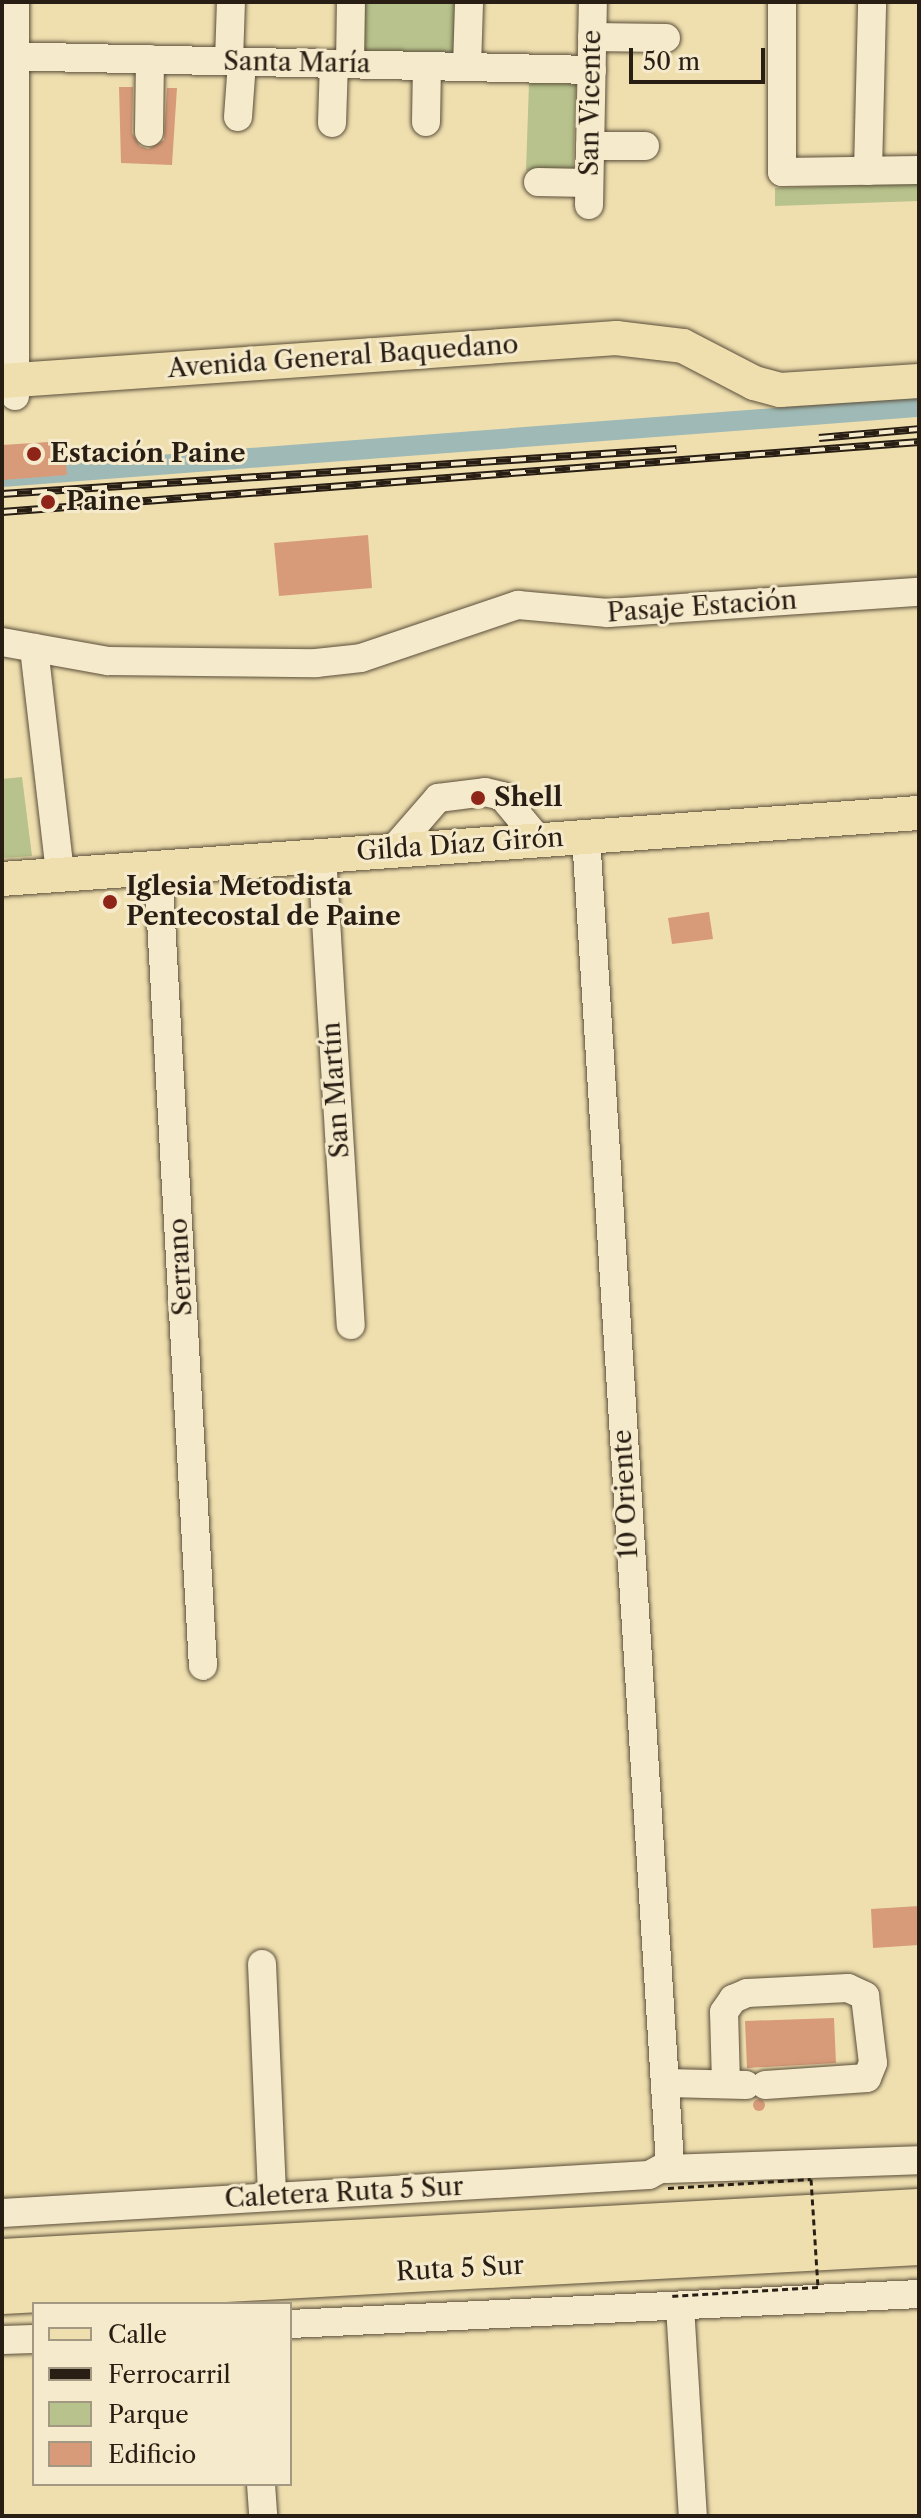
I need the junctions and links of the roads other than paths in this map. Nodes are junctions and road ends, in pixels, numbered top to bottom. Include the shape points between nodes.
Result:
1 (15, 2) edge
2 (231, 2) edge
3 (351, 2) edge
4 (469, 2) edge
5 (593, 2) edge
6 (782, 2) edge
7 (872, 2) edge
8 (592, 37) junction
9 (666, 38) dead end
10 (8, 56) edge
11 (150, 59) junction
12 (236, 62) junction
13 (342, 64) junction
14 (427, 66) junction
15 (467, 67) junction
16 (592, 70) junction
17 (238, 117) dead end
18 (426, 122) dead end
19 (332, 123) dead end
20 (149, 132) dead end
21 (590, 146) junction
22 (645, 146) dead end
23 (919, 170) edge
24 (868, 171) junction
25 (538, 182) dead end
26 (919, 381) edge
27 (8, 388) edge
28 (919, 592) edge
29 (2, 642) edge
30 (34, 648) junction
31 (919, 813) edge
32 (586, 836) junction
33 (538, 839) junction
34 (393, 850) junction
35 (322, 855) junction
36 (158, 867) junction
37 (60, 874) junction
38 (2, 879) edge
39 (351, 1325) dead end
40 (203, 1666) dead end
41 (262, 1964) dead end
42 (667, 2083) junction
43 (748, 2084) junction
44 (919, 2160) edge
45 (669, 2170) junction
46 (272, 2196) junction
47 (919, 2209) edge
48 (2, 2213) edge
49 (919, 2245) edge
50 (2, 2259) edge
51 (919, 2267) edge
52 (675, 2287) junction
53 (2, 2294) edge
54 (919, 2294) edge
55 (292, 2324) edge
56 (32, 2339) edge
57 (2, 2340) edge
58 (261, 2486) edge
59 (263, 2516) edge
60 (693, 2516) edge

1 - 10 street
2 - 12 street
3 - 13 street
4 - 15 street
5 - 8 street, San Vicente
6 - 24 street via 782,172
7 - 24 street
8 - 9 street
8 - 16 street, San Vicente
10 - 11 street, Santa María
10 - 27 street
11 - 12 street, Santa María
11 - 20 street
12 - 13 street, Santa María
12 - 17 street
13 - 14 street, Santa María
13 - 19 street
14 - 15 street, Santa María
14 - 18 street
15 - 16 street, Santa María
16 - 21 street, San Vicente
21 - 22 street
21 - 25 street, San Vicente via 589,194
23 - 24 street
26 - 27 main road, Avenida General Baquedano via 780,390 754,383 683,346
28 - 30 street, Pasaje Estación via 608,613 533,604 487,612 361,658 316,663 123,662
29 - 30 street, Pasaje Estación
30 - 37 street
31 - 32 main road, Gilda Díaz Girón
32 - 33 main road, Gilda Díaz Girón
32 - 42 street, 10 Oriente
33 - 34 main road, Gilda Díaz Girón
33 - 34 street via 502,796 485,792 438,798
34 - 35 main road, Gilda Díaz Girón
35 - 36 main road, Gilda Díaz Girón
35 - 39 street, San Martín
36 - 37 main road, Gilda Díaz Girón
36 - 40 street, Serrano
37 - 38 main road, Gilda Díaz Girón
41 - 46 street
42 - 43 street
42 - 45 street, 10 Oriente
43 - 43 street via 867,2078 873,2063 865,1996 848,1988 747,1993 733,1999 724,2012
44 - 45 street, Caletera Ruta 5 Sur
45 - 46 street, Caletera Ruta 5 Sur
46 - 48 street, Caletera Ruta 5 Sur
47 - 50 highway, Ruta 5 Sur
49 - 52 highway, Ruta 5 Sur
51 - 52 highway
52 - 53 highway, Ruta 5 Sur
52 - 54 street
52 - 55 street
52 - 60 street
56 - 57 street
58 - 59 street

